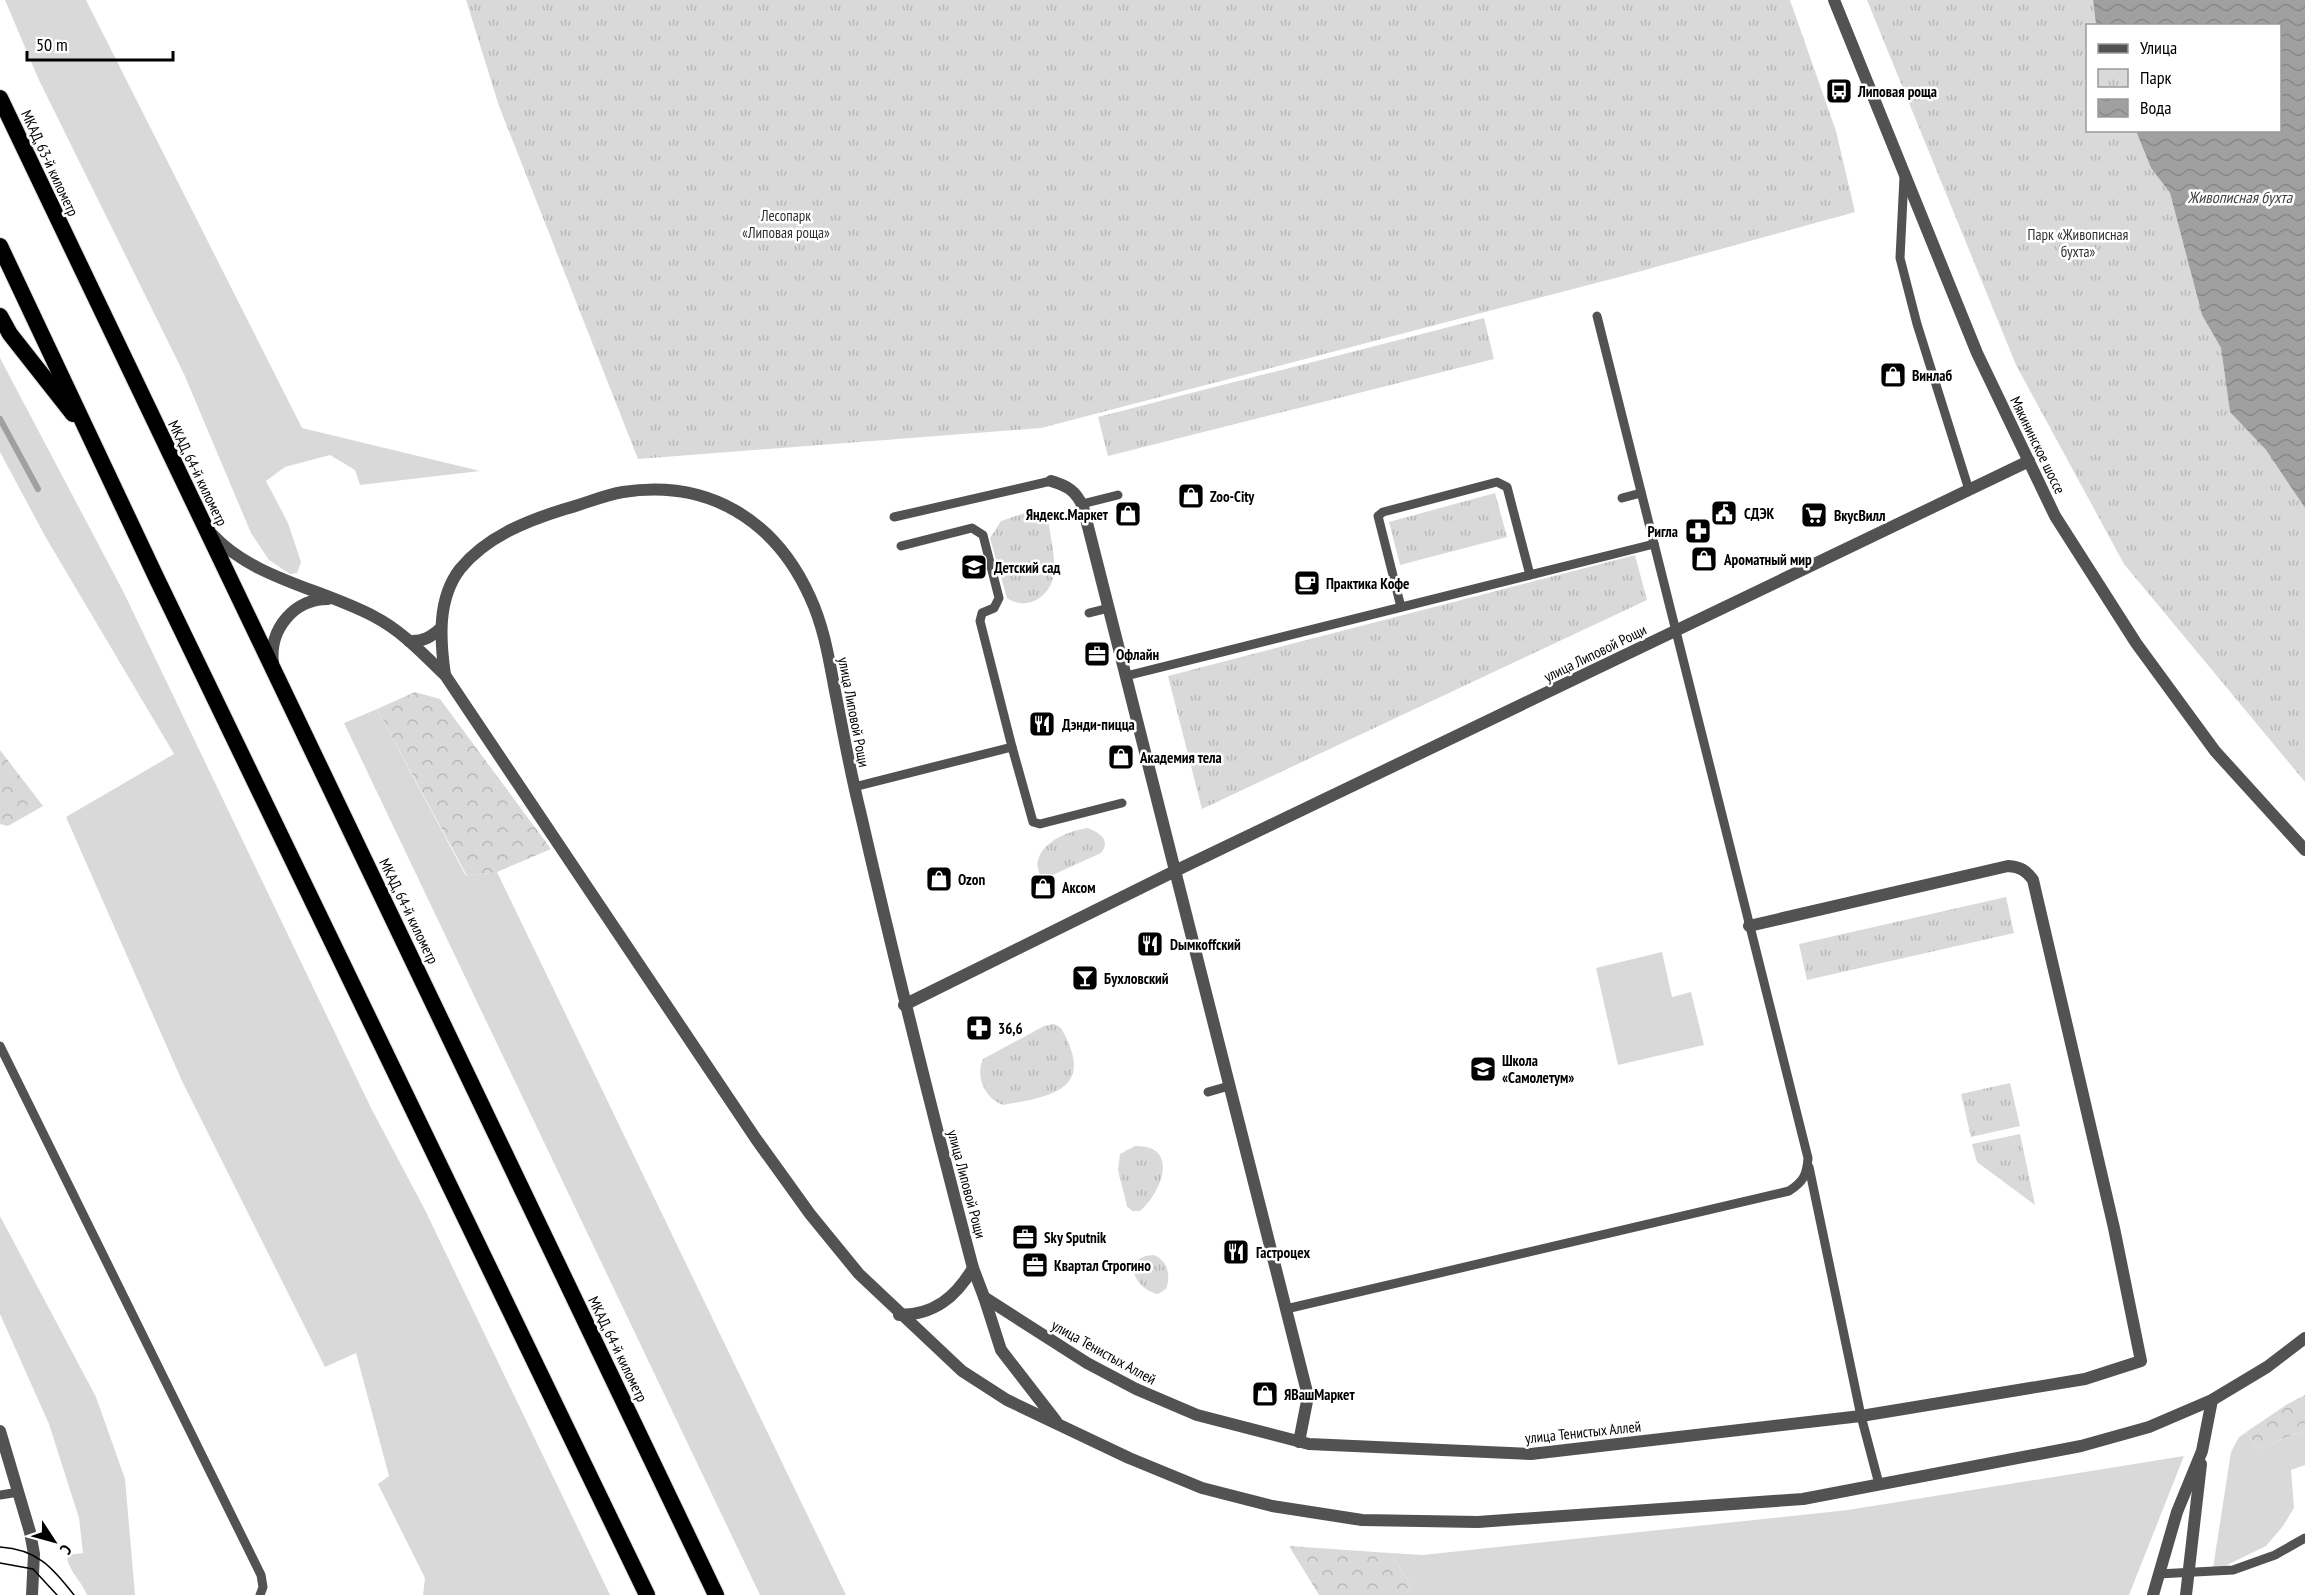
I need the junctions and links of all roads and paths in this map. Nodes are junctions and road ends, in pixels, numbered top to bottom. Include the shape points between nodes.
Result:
1 (1834, 0) edge
2 (0, 98) edge
3 (1905, 172) junction
4 (67, 243) joint
5 (0, 246) edge
6 (0, 316) edge
7 (1597, 316) dead end
8 (94, 441) junction
9 (2029, 461) junction
10 (1051, 481) joint
11 (1969, 490) junction
12 (1641, 493) junction
13 (1118, 495) dead end
14 (1622, 498) dead end
15 (1082, 504) junction
16 (894, 517) dead end
17 (202, 524) junction
18 (1654, 544) junction
19 (901, 546) dead end
20 (1530, 575) junction
21 (333, 598) junction
22 (1401, 607) junction
23 (1109, 608) junction
24 (1089, 613) dead end
25 (441, 628) junction
26 (1675, 631) junction
27 (409, 641) junction
28 (445, 675) junction
29 (276, 676) junction
30 (1126, 676) junction
31 (1012, 747) junction
32 (854, 787) junction
33 (1122, 803) dead end
34 (2305, 850) edge
35 (1175, 872) junction
36 (1749, 926) junction
37 (904, 1005) junction
38 (0, 1046) edge
39 (1229, 1086) junction
40 (1208, 1092) dead end
41 (1808, 1158) junction
42 (973, 1268) junction
43 (984, 1298) junction
44 (1286, 1309) junction
45 (900, 1315) junction
46 (2305, 1338) edge
47 (2212, 1400) junction
48 (1861, 1416) junction
49 (1056, 1422) junction
50 (0, 1431) edge
51 (1299, 1442) junction
52 (2202, 1451) junction
53 (1879, 1484) junction
54 (19, 1492) junction
55 (0, 1495) edge
56 (2305, 1538) edge
57 (2187, 1572) junction
58 (2158, 1574) junction
59 (32, 1595) edge
60 (260, 1595) edge
61 (647, 1595) edge
62 (716, 1595) edge
63 (2153, 1595) edge
64 (2186, 1595) edge

1 - 3 street, Мякининское шоссе
2 - 4 highway, МКАД, 63-й километр
3 - 9 street, Мякининское шоссе via 1977,353
3 - 11 lane via 1900,258
4 - 17 highway, МКАД, 64-й километр
5 - 8 highway
6 - 8 highway
7 - 12 lane
8 - 61 highway
9 - 11 street, улица Липовой Рощи
9 - 34 street, Мякининское шоссе via 2071,544 2136,643 2216,751
10 - 15 street via 1067,486
10 - 16 lane
11 - 26 street, улица Липовой Рощи
12 - 14 lane
12 - 18 lane
13 - 15 lane
15 - 23 street
17 - 21 street via 245,561
17 - 29 highway, МКАД, 64-й километр
18 - 20 lane
18 - 26 lane
19 - 31 lane via 972,528 983,535 999,598 994,608 982,613 980,621
20 - 22 lane
20 - 22 lane via 1507,487 1497,482 1378,516
21 - 27 street via 377,618
21 - 29 street via 300,604 287,616 272,646
22 - 30 lane
23 - 24 lane
23 - 30 street
25 - 27 street via 431,637
25 - 28 street, улица Липовой Рощи
25 - 32 street, улица Липовой Рощи via 445,603 459,571 487,542 536,518 622,492 663,490 703,496 739,511 773,537 810,597 824,634
26 - 35 street, улица Липовой Рощи
26 - 36 lane
27 - 28 street
28 - 45 street via 810,1214 858,1274
29 - 62 highway, МКАД, 64-й километр
30 - 35 street
31 - 32 lane
31 - 33 lane via 1033,822 1040,824
32 - 37 street, улица Липовой Рощи
35 - 37 street, улица Липовой Рощи
35 - 39 street
36 - 41 lane
36 - 48 street, улица Тенистых Аллей via 2008,866 2027,872 2033,880 2114,1228 2141,1361 2085,1379
37 - 42 street, улица Липовой Рощи
38 - 60 lane via 261,1575
39 - 40 lane
39 - 44 street
41 - 44 lane via 1808,1172 1790,1191
41 - 48 lane
42 - 43 street, улица Липовой Рощи
42 - 45 street via 949,1299 934,1309
43 - 49 street, улица Липовой Рощи via 1001,1350
43 - 51 street, улица Тенистых Аллей via 1088,1363 1162,1401 1197,1415
44 - 51 street via 1308,1396
45 - 49 street via 962,1371 1007,1400
46 - 47 street via 2267,1368
47 - 52 street
47 - 53 street via 2149,1427 2081,1446
48 - 51 street, улица Тенистых Аллей via 1531,1454
48 - 53 lane
49 - 53 street via 1203,1488 1272,1506 1362,1520 1519,1520 1803,1499
50 - 54 street
52 - 57 street
52 - 58 street
54 - 55 lane
54 - 59 street via 34,1554
56 - 57 lane via 2276,1555 2234,1570
57 - 58 lane
57 - 64 street
58 - 63 street

